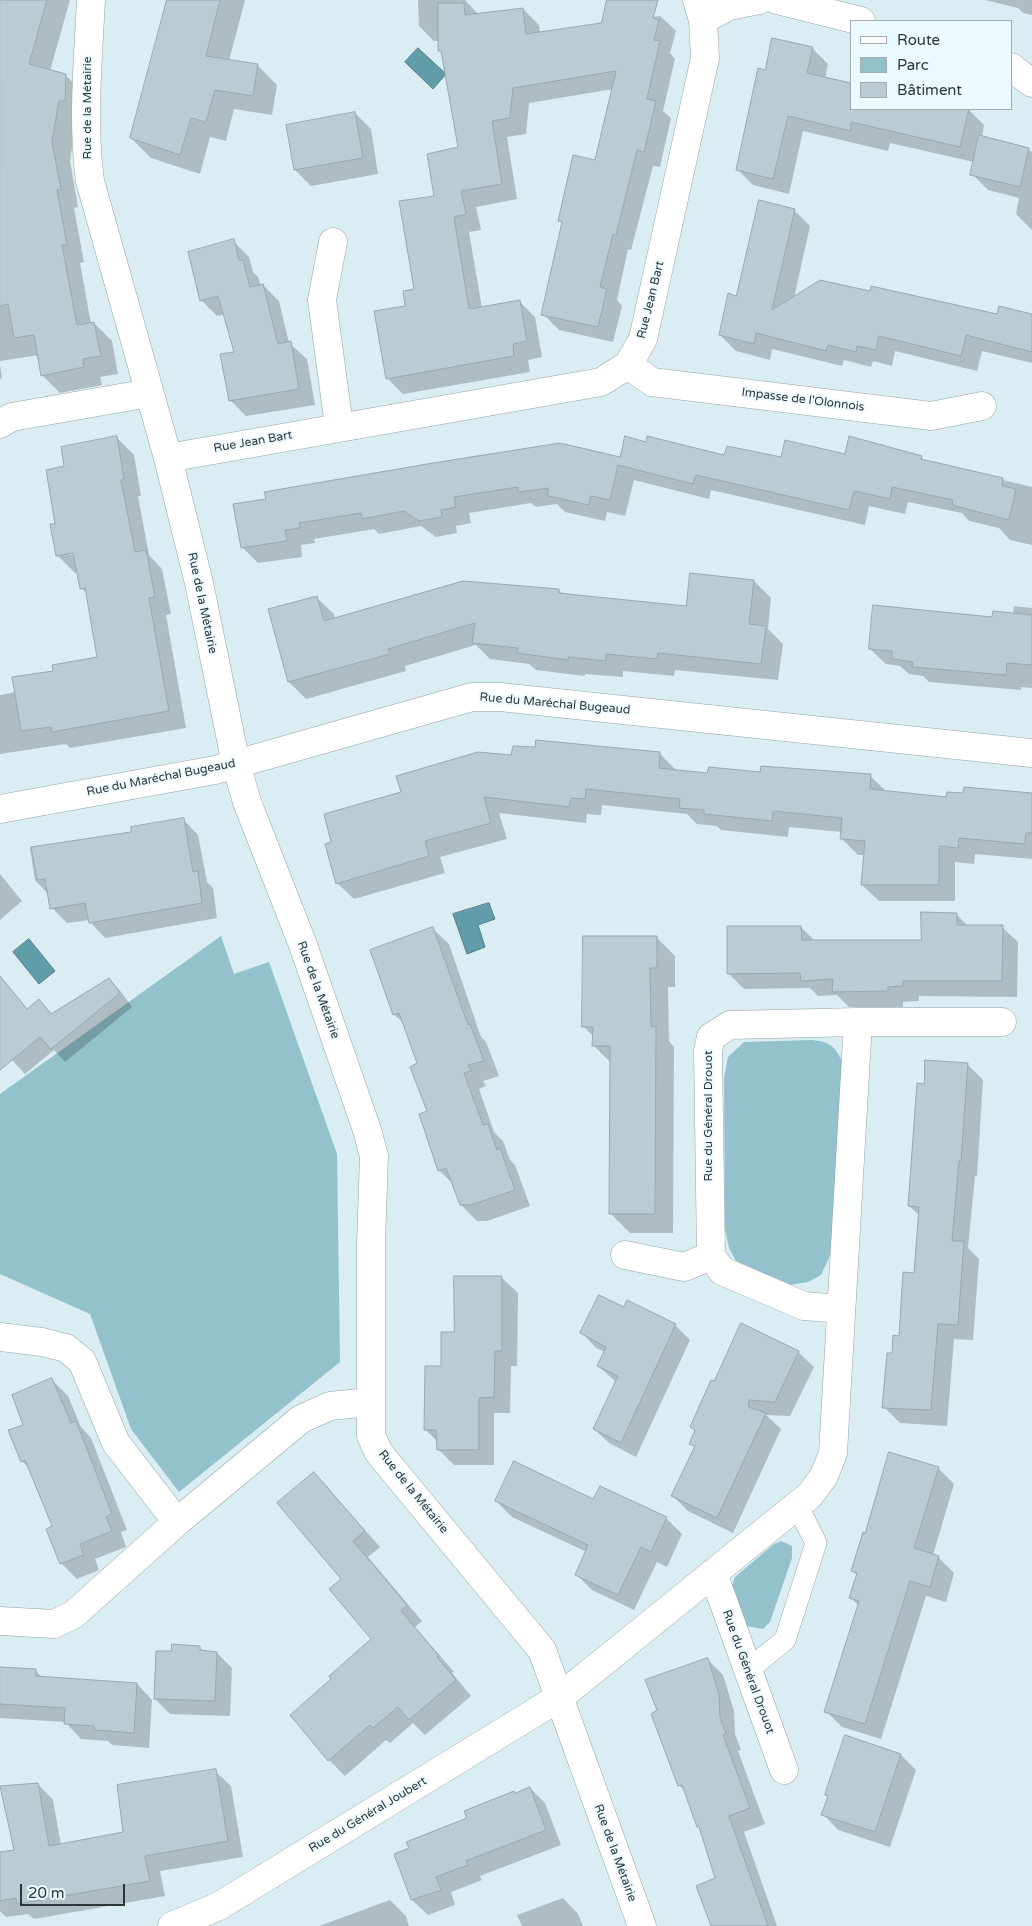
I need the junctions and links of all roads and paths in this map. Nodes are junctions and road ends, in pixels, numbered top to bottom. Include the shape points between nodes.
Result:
1 (91, 0) edge
2 (759, 0) edge
3 (777, 0) edge
4 (700, 10) edge
5 (857, 20) edge
6 (1012, 68) edge
7 (1032, 83) edge
8 (333, 242) dead end
9 (628, 365) junction
10 (149, 393) junction
11 (982, 406) dead end
12 (0, 424) edge
13 (339, 426) junction
14 (168, 458) junction
15 (1032, 753) edge
16 (236, 764) junction
17 (0, 809) edge
18 (858, 1022) junction
19 (1002, 1022) dead end
20 (625, 1255) dead end
21 (711, 1256) junction
22 (841, 1309) junction
23 (0, 1337) edge
24 (370, 1402) junction
25 (797, 1505) junction
26 (177, 1522) junction
27 (712, 1573) junction
28 (0, 1621) edge
29 (748, 1670) junction
30 (560, 1698) junction
31 (784, 1770) dead end
32 (172, 1926) edge
33 (642, 1926) edge

1 - 10 street, Rue de la Métairie via 86,145 90,181
2 - 4 street
3 - 5 street
4 - 9 street, Rue Jean Bart via 705,58 643,339
6 - 7 street
8 - 13 street via 322,300
9 - 11 street, Impasse de l'Olonnois via 652,382 931,416
9 - 13 street, Rue Jean Bart via 601,382
10 - 12 street via 12,418
10 - 14 street, Rue de la Métairie
13 - 14 street, Rue Jean Bart
14 - 16 street, Rue de la Métairie via 199,583
15 - 16 street, Rue du Maréchal Bugeaud via 500,697 472,697
16 - 17 street, Rue du Maréchal Bugeaud
16 - 24 street, Rue de la Métairie via 247,802 368,1130 374,1156 370,1243
18 - 19 street, Rue du Général Drouot
18 - 21 street, Rue du Général Drouot via 730,1025 711,1037 708,1051
18 - 22 street
20 - 21 street via 684,1266
21 - 22 street via 722,1271 804,1306
22 - 25 street via 833,1453 824,1476 810,1495
23 - 26 street via 66,1348 82,1361 116,1443
24 - 26 street via 330,1406 301,1419
24 - 30 street, Rue de la Métairie via 371,1436 379,1452 542,1650
25 - 27 street
25 - 29 lane via 816,1543 785,1640
26 - 28 street via 74,1615 54,1624
27 - 29 street, Rue du Général Drouot
27 - 30 street
29 - 31 street, Rue du Général Drouot
30 - 32 street, Rue du Général Joubert via 219,1906
30 - 33 street, Rue de la Métairie

